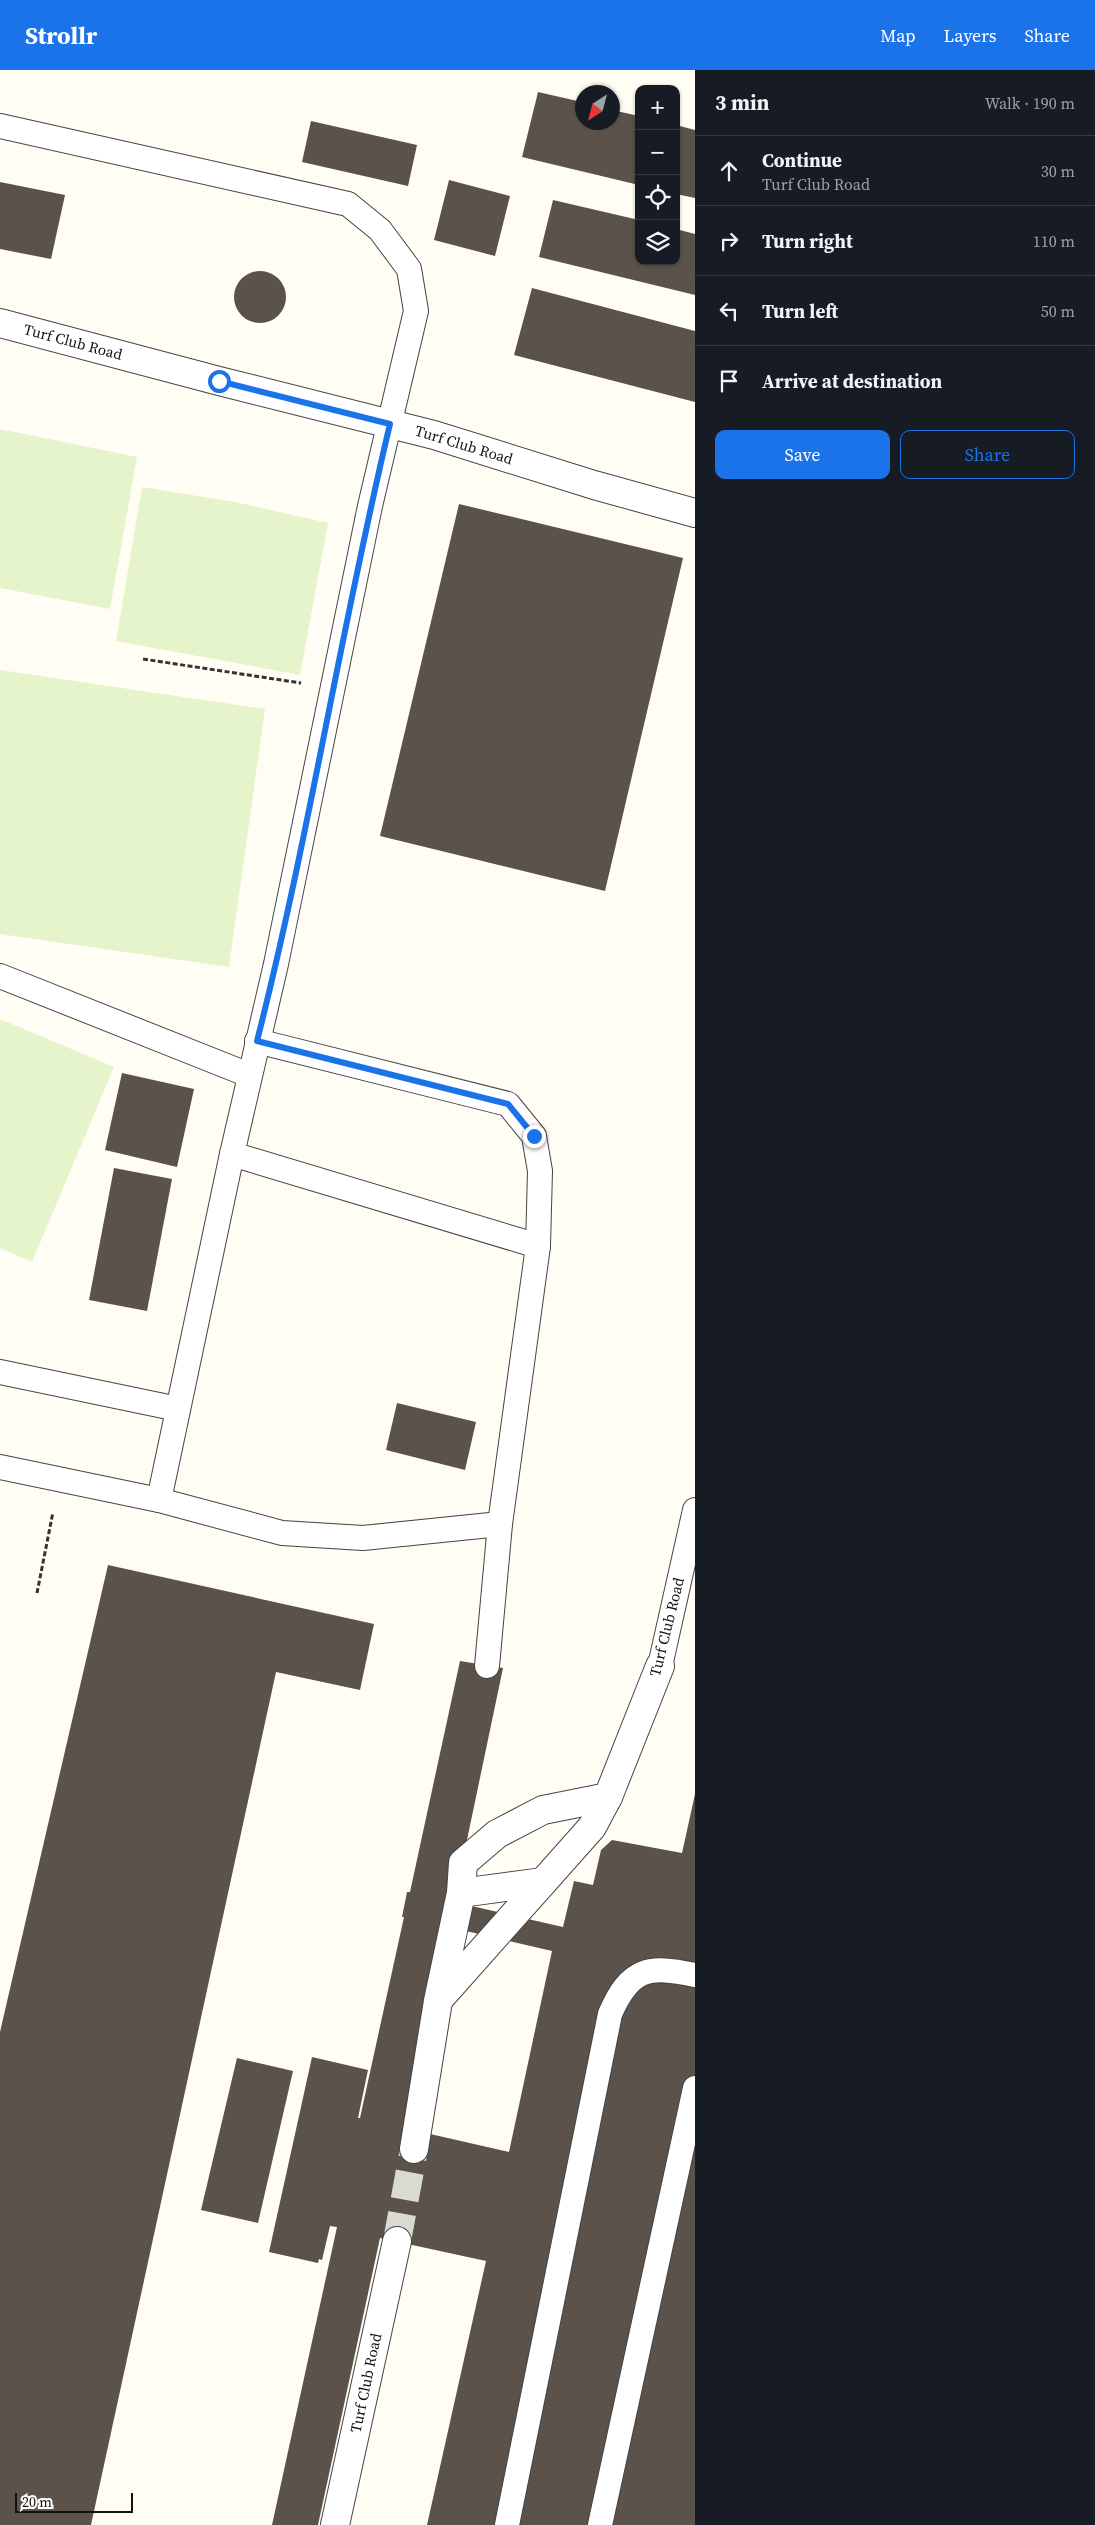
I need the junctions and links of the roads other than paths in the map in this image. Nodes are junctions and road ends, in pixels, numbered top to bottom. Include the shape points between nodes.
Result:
1 (0, 126) edge
2 (0, 323) edge
3 (390, 424) junction
4 (695, 513) edge
5 (0, 976) edge
6 (257, 1041) junction
7 (249, 1075) junction
8 (232, 1154) junction
9 (538, 1246) junction
10 (0, 1372) edge
11 (178, 1409) junction
12 (0, 1467) edge
13 (158, 1500) junction
14 (695, 1510) edge
15 (500, 1524) junction
16 (487, 1666) dead end
17 (660, 1666) joint
18 (608, 1797) junction
19 (543, 1882) junction
20 (461, 1892) junction
21 (695, 1975) edge
22 (438, 2000) junction
23 (695, 2088) edge
24 (414, 2149) tunnel mouth
25 (397, 2241) tunnel mouth
26 (335, 2525) edge
27 (507, 2525) edge
28 (600, 2525) edge

1 - 3 lane via 348,204 380,230 409,269 416,311
2 - 3 street, Turf Club Road
3 - 4 street, Turf Club Road
3 - 6 lane
5 - 7 lane
6 - 7 lane
6 - 9 lane via 508,1104 534,1136 540,1171
7 - 8 lane
8 - 9 lane
8 - 11 lane
9 - 15 lane
10 - 11 lane
11 - 13 lane
12 - 13 lane
13 - 15 lane via 282,1533 363,1538
14 - 17 lane, Turf Club Road
15 - 16 lane
17 - 18 street, Turf Club Road
18 - 19 street, Turf Club Road via 592,1827
18 - 20 street via 543,1810 497,1834 463,1863
19 - 20 street
19 - 22 street, Turf Club Road
20 - 22 street
21 - 27 lane via 669,1970 647,1972 633,1978 620,1991 610,2014
22 - 24 street
23 - 28 lane
25 - 26 street, Turf Club Road

